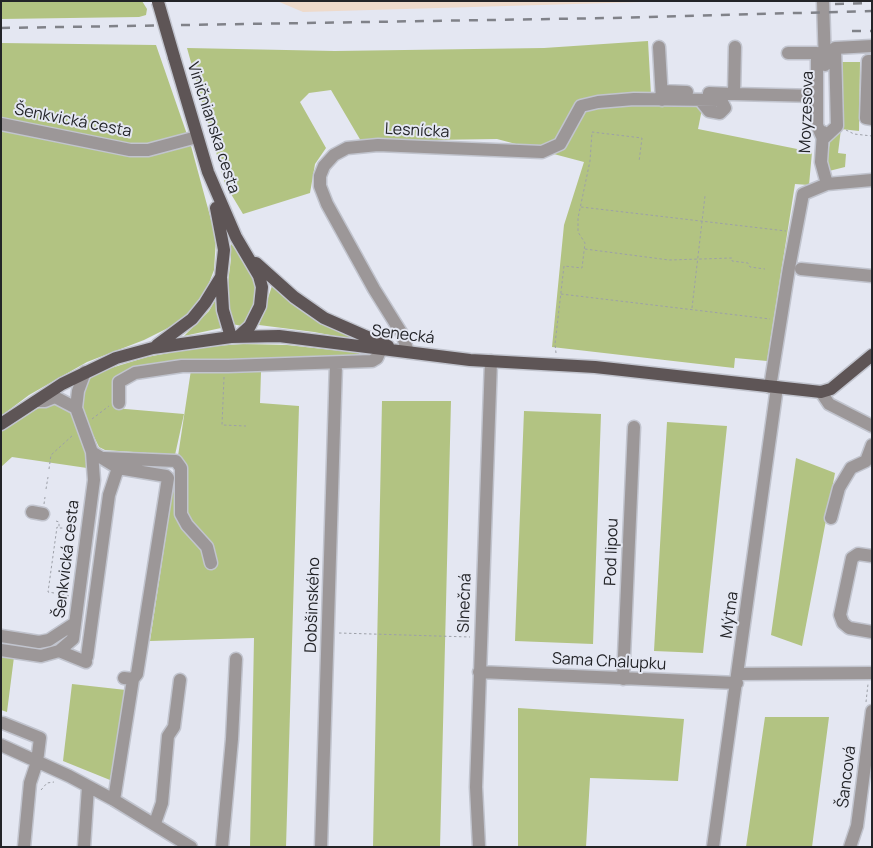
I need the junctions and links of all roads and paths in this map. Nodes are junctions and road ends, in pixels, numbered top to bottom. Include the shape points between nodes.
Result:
1 (823, 1) edge
2 (158, 2) edge
3 (872, 46) edge
4 (660, 47) dead end
5 (735, 47) dead end
6 (788, 53) dead end
7 (872, 61) edge
8 (740, 94) junction
9 (662, 96) junction
10 (817, 96) junction
11 (701, 101) dead end
12 (869, 119) edge
13 (1, 124) edge
14 (841, 128) dead end
15 (872, 136) edge
16 (197, 137) junction
17 (822, 139) junction
18 (639, 162) dead end
19 (208, 172) junction
20 (872, 180) edge
21 (827, 184) junction
22 (705, 196) dead end
23 (580, 207) junction
24 (702, 221) junction
25 (791, 231) dead end
26 (584, 249) junction
27 (250, 258) junction
28 (698, 258) junction
29 (765, 269) dead end
30 (801, 269) dead end
31 (872, 276) edge
32 (221, 277) junction
33 (560, 294) junction
34 (692, 309) junction
35 (773, 319) dead end
36 (235, 337) junction
37 (153, 348) junction
38 (381, 349) junction
39 (402, 352) junction
40 (556, 354) dead end
41 (872, 355) edge
42 (491, 361) junction
43 (336, 364) junction
44 (224, 366) junction
45 (85, 372) junction
46 (774, 387) junction
47 (821, 392) junction
48 (34, 401) junction
49 (119, 404) joint
50 (76, 408) junction
51 (87, 423) dead end
52 (1, 424) edge
53 (246, 426) dead end
54 (872, 426) edge
55 (634, 427) dead end
56 (73, 435) dead end
57 (872, 445) edge
58 (98, 455) junction
59 (118, 468) junction
60 (49, 469) dead end
61 (48, 477) dead end
62 (46, 489) dead end
63 (831, 518) dead end
64 (56, 522) dead end
65 (59, 528) junction
66 (63, 528) dead end
67 (872, 556) edge
68 (211, 563) dead end
69 (54, 593) dead end
70 (62, 594) dead end
71 (68, 596) dead end
72 (75, 622) junction
73 (337, 632) dead end
74 (872, 632) edge
75 (1, 636) edge
76 (475, 638) dead end
77 (1, 650) edge
78 (59, 651) junction
79 (236, 659) dead end
80 (479, 672) junction
81 (872, 673) edge
82 (623, 679) junction
83 (737, 679) junction
84 (180, 680) dead end
85 (872, 711) edge
86 (2, 724) edge
87 (1, 746) edge
88 (37, 762) junction
89 (72, 778) junction
90 (88, 787) junction
91 (40, 790) dead end
92 (114, 800) junction
93 (155, 823) junction
94 (190, 846) edge
95 (24, 847) edge
96 (84, 847) edge
97 (222, 847) edge
98 (322, 847) edge
99 (479, 847) edge
100 (714, 847) edge
101 (850, 847) edge

1 - 17 street, Moyzesova
2 - 16 main road, Viničnianska cesta, bridge
3 - 17 street via 835,48 837,126
4 - 9 street
5 - 8 street
6 - 10 street via 817,53
7 - 12 street via 868,61
8 - 9 street
8 - 10 street
9 - 11 street, Lesnícka
9 - 39 street, Lesnícka via 581,106 560,144 542,152 378,145 347,148 329,160 320,181 327,204 402,334
10 - 17 street via 817,125
13 - 16 street, Šenkvická cesta via 130,150 148,150
14 - 15 path via 854,134
16 - 19 main road, Viničnianska cesta
17 - 21 street, Moyzesova via 821,162
18 - 23 path via 642,138 592,132 590,161
19 - 27 main road, Viničnianska cesta via 236,237
19 - 32 main road via 222,235 224,263
20 - 21 street
21 - 46 street, Mýtna via 804,194 789,268
22 - 24 path
23 - 24 path
23 - 26 path via 578,232 585,243
24 - 25 path
24 - 28 path
26 - 28 path via 669,260
26 - 33 path via 582,268 564,266
27 - 36 main road via 259,276 262,297 256,316
27 - 39 main road via 294,297 324,318
28 - 29 path via 732,258 732,261
28 - 34 path
30 - 31 street
32 - 36 main road via 223,310
32 - 37 main road via 192,319
33 - 34 path
33 - 40 path
34 - 35 path
36 - 37 main road, Senecká
36 - 38 main road, Senecká via 279,336
37 - 45 main road, Senecká via 116,358
38 - 39 main road, Senecká
38 - 43 street via 372,361
39 - 42 main road, Senecká
41 - 47 main road via 831,389
42 - 46 main road, Senecká via 596,368
42 - 80 street, Slnečná
43 - 44 street
43 - 98 street, Dobšinského
44 - 49 street via 182,366 135,373 119,382
44 - 53 path via 222,425
45 - 48 main road, Senecká
45 - 50 street
46 - 47 main road, Senecká
46 - 83 street, Mýtna
47 - 54 street via 828,404
48 - 50 street via 56,397
48 - 52 main road, Senecká
49 - 51 path via 111,404
50 - 58 street, Šenkvická cesta
55 - 82 street, Pod lipou
56 - 60 path via 51,455
57 - 63 street via 866,461 851,468 839,488
58 - 59 street
58 - 68 street via 176,461 181,468 181,514 207,546
58 - 72 street, Šenkvická cesta
59 - 78 street via 109,495 87,660
59 - 92 street via 168,478 137,674 129,679
61 - 62 path
64 - 65 path via 59,522
65 - 66 path
65 - 69 path via 48,592
67 - 74 street via 858,554 852,558 840,615 849,628
70 - 71 path
72 - 75 street via 48,640 39,642
72 - 78 street, Šenkvická cesta via 73,639
73 - 76 path
77 - 78 street via 41,656
79 - 97 street
80 - 82 street, Sama Chalupku
80 - 99 street, Slnečná via 476,787
81 - 83 street, Sama Chalupku
82 - 83 street, Sama Chalupku
83 - 100 street, Mýtna
84 - 93 street via 174,728 168,736 162,803
85 - 101 street, Šancová via 857,826
86 - 88 street via 40,738
87 - 88 street
88 - 89 street
88 - 95 street via 30,783
89 - 90 street
89 - 91 path via 47,783
90 - 92 street
90 - 96 street
92 - 93 street
93 - 94 street

